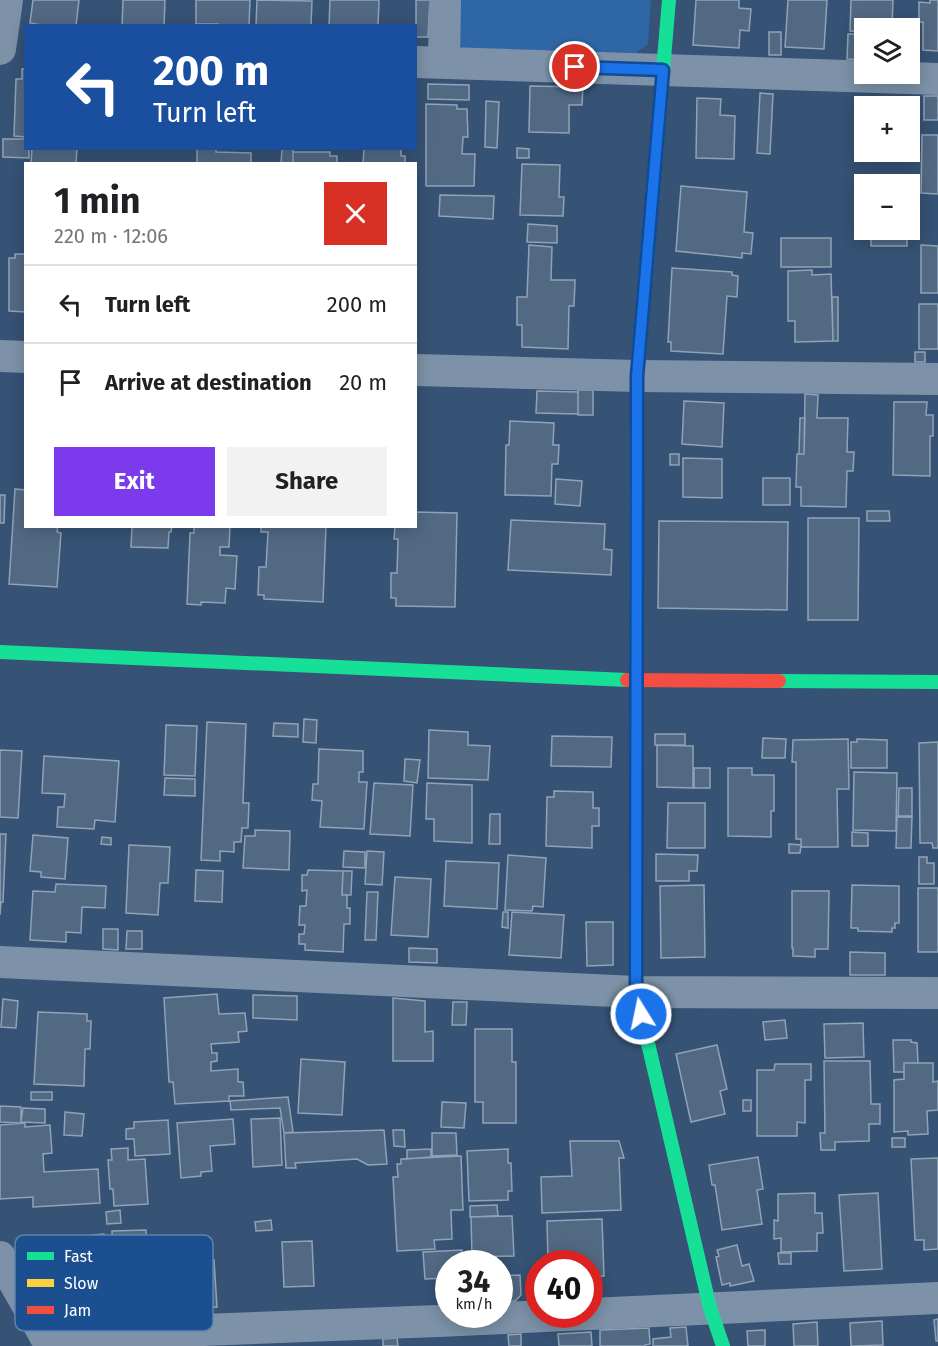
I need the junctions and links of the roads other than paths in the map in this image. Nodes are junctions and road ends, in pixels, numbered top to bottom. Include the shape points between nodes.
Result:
1 (7, 0) edge
2 (445, 0) edge
3 (669, 0) edge
4 (0, 49) edge
5 (24, 49) edge
6 (430, 62) edge
7 (663, 70) junction
8 (938, 79) edge
9 (0, 356) edge
10 (24, 357) edge
11 (417, 370) edge
12 (637, 376) junction
13 (938, 379) edge
14 (0, 652) edge
15 (636, 680) junction
16 (938, 682) edge
17 (0, 962) edge
18 (636, 992) junction
19 (938, 993) edge
20 (0, 1257) edge
21 (15, 1283) edge
22 (938, 1298) edge
23 (710, 1308) junction
24 (603, 1313) edge
25 (525, 1317) edge
26 (48, 1341) edge
27 (723, 1346) edge

1 - 4 street
2 - 6 street
3 - 7 street
4 - 5 street
6 - 7 street
7 - 8 street
7 - 12 street
9 - 10 street
11 - 12 street
12 - 13 street
12 - 15 street
14 - 15 street
15 - 16 street
15 - 18 street
17 - 18 street
18 - 19 street
18 - 23 street
20 - 21 street
22 - 23 street
23 - 24 street
23 - 27 street
25 - 26 street

